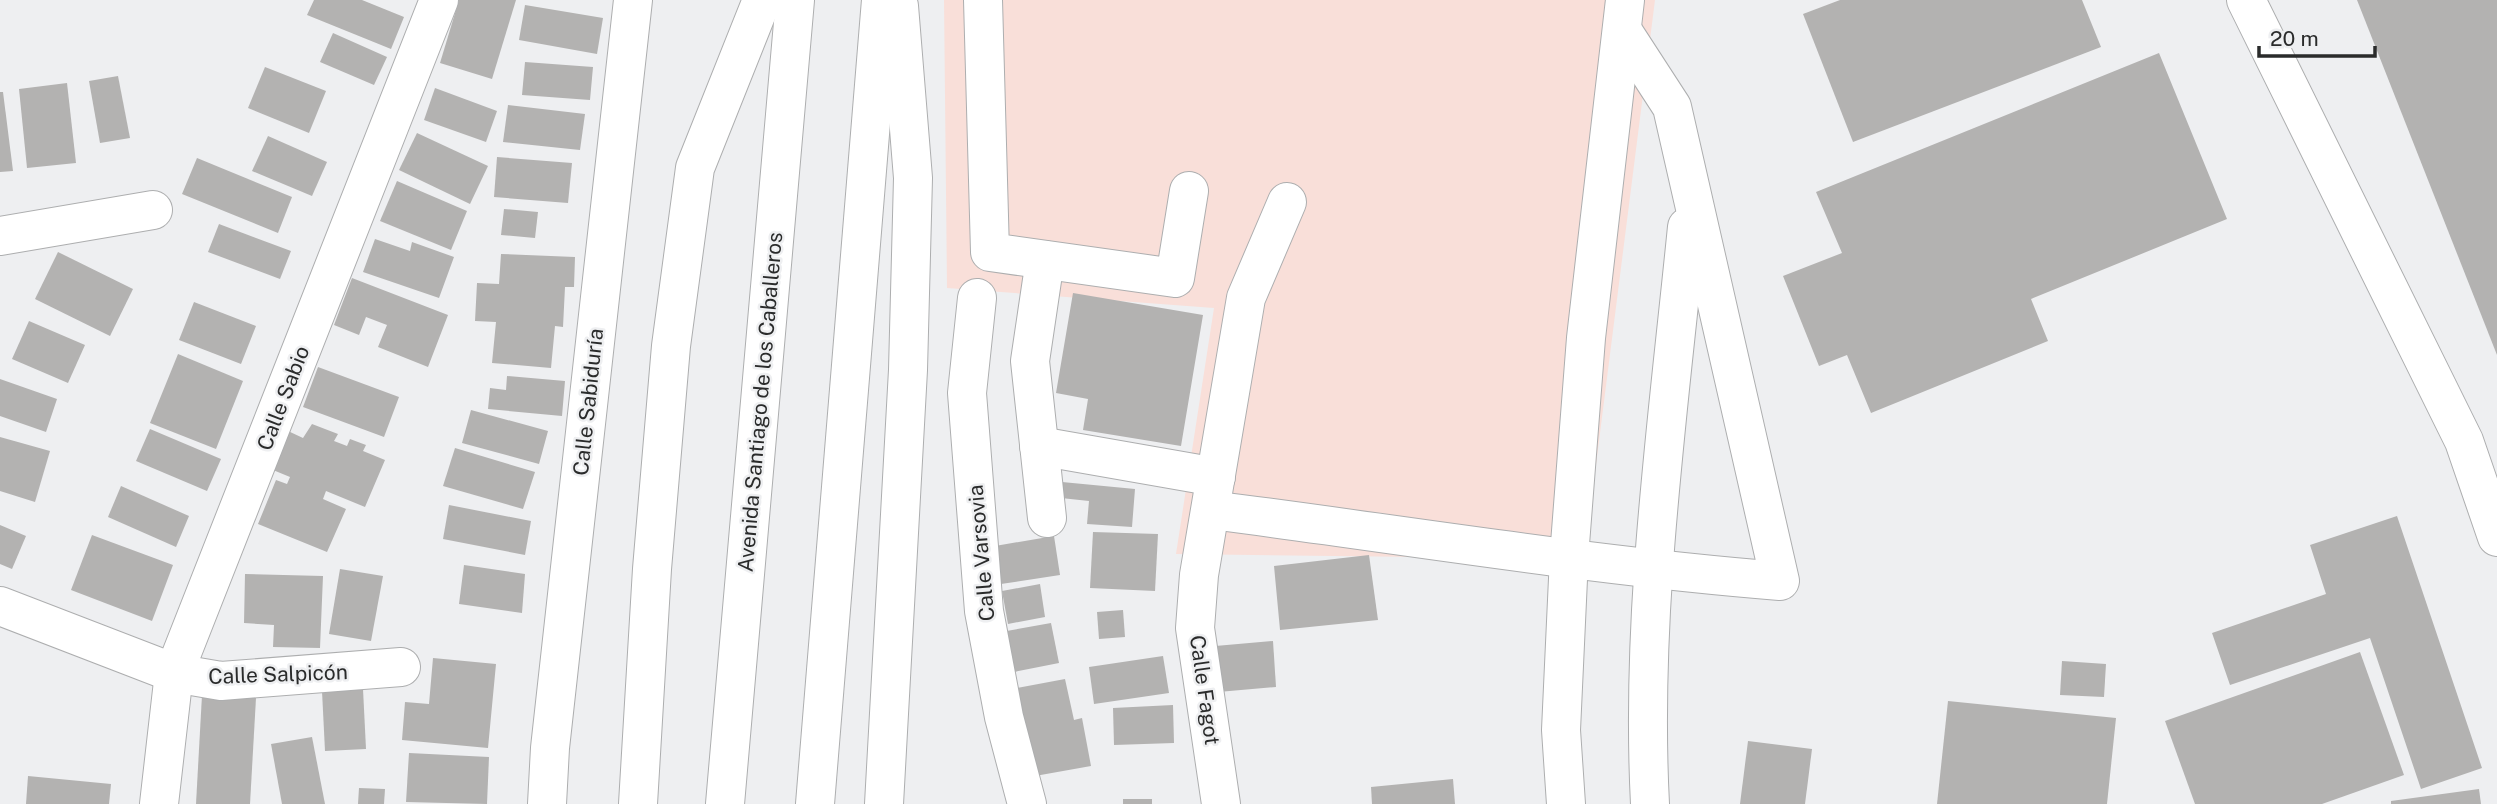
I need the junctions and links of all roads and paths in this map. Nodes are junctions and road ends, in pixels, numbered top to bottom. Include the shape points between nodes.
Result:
1 (439, 0) edge
2 (633, 0) edge
3 (762, 0) edge
4 (795, 0) edge
5 (881, 0) edge
6 (898, 0) edge
7 (983, 0) edge
8 (2246, 0) edge
9 (1624, 15) edge
10 (1189, 191) dead end
11 (1690, 194) junction
12 (1287, 202) dead end
13 (153, 210) dead end
14 (3, 244) edge
15 (1045, 260) junction
16 (977, 298) dead end
17 (1039, 446) junction
18 (1213, 493) junction
19 (1047, 518) dead end
20 (2497, 537) edge
21 (1569, 557) junction
22 (1654, 571) junction
23 (0, 606) edge
24 (401, 667) dead end
25 (174, 673) junction
26 (159, 804) edge
27 (547, 804) edge
28 (638, 804) edge
29 (724, 804) edge
30 (815, 804) edge
31 (884, 804) edge
32 (1027, 804) edge
33 (1222, 804) edge
34 (1566, 804) edge
35 (1650, 804) edge

1 - 25 main road, Calle Sabio
2 - 27 main road, Calle Sabiduría
3 - 28 main road via 695,168 671,346
4 - 29 main road, Avenida Santiago de los Caballeros
5 - 30 main road
6 - 31 main road via 912,178 908,370
7 - 15 main road via 990,252
8 - 20 main road via 2464,441
9 - 11 main road via 1672,107
9 - 21 main road via 1586,338
10 - 15 main road via 1175,278
11 - 22 main road
11 - 22 main road via 1780,581
12 - 18 main road, Calle Fagot via 1247,298
13 - 14 main road
15 - 17 main road via 1030,361
16 - 32 main road, Calle Varsovia via 967,393 984,611 1004,717
17 - 18 main road
17 - 19 main road
18 - 21 main road
18 - 33 main road, Calle Fagot via 1195,628
21 - 22 main road
21 - 34 main road via 1560,730
22 - 35 main road via 1645,718
23 - 25 main road, Calle Salpicón
24 - 25 main road, Calle Salpicón via 221,681
25 - 26 main road, Calle Sabio

